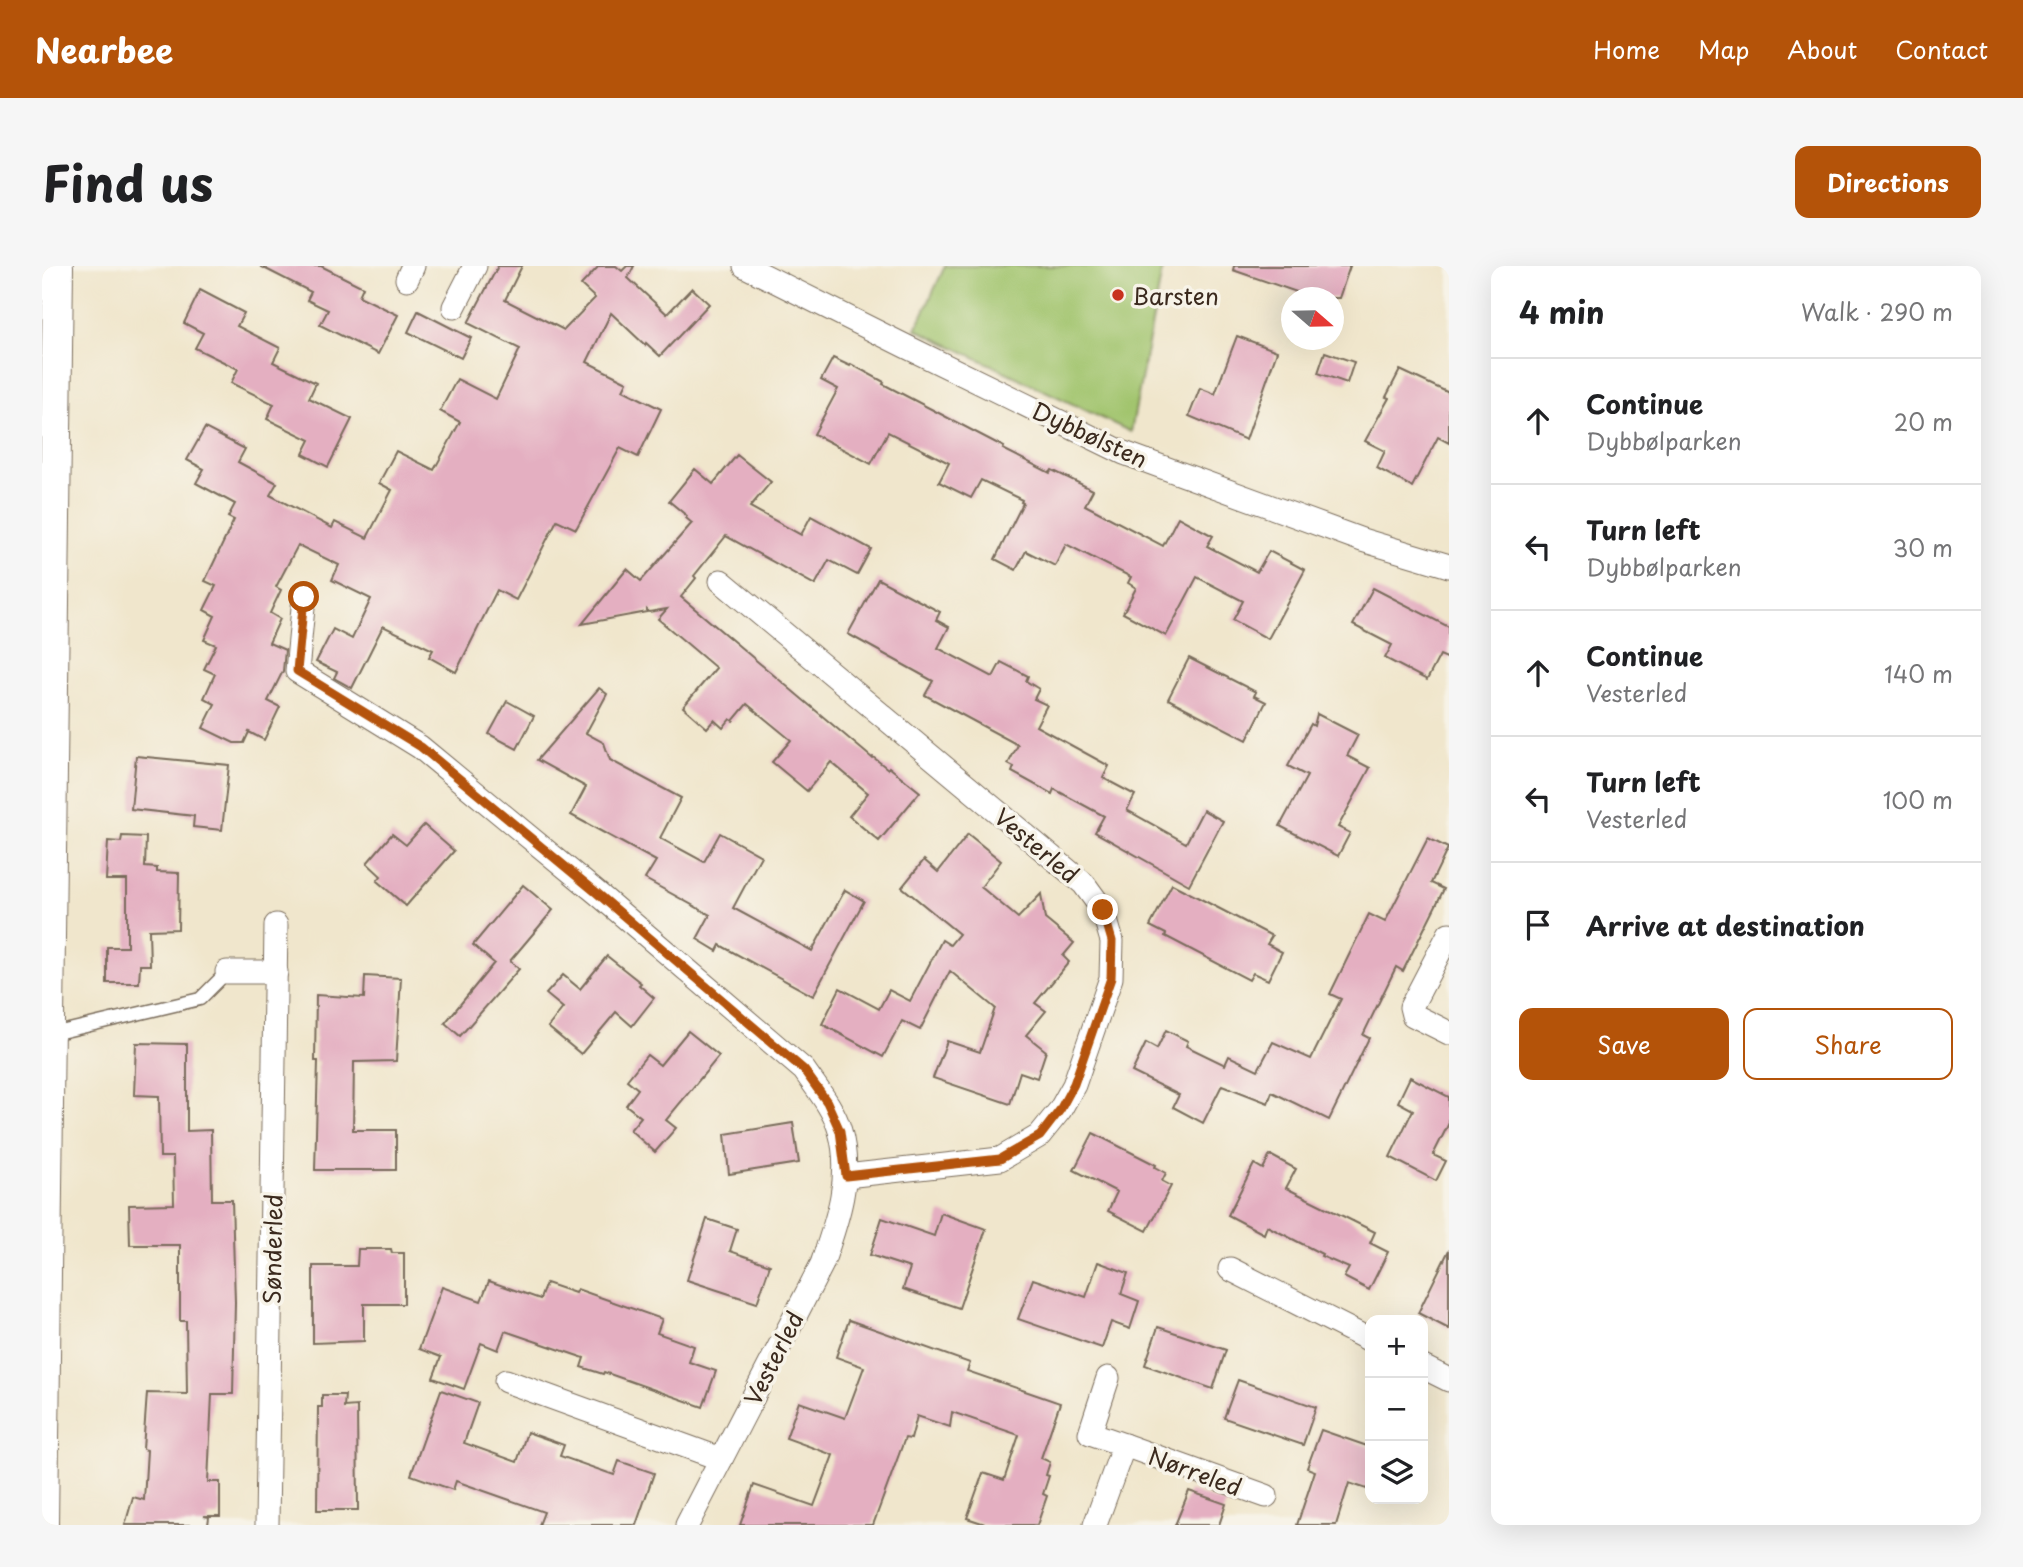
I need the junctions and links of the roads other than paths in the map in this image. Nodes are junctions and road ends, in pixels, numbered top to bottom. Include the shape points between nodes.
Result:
1 (58, 266) edge
2 (475, 266) edge
3 (745, 266) edge
4 (454, 307) dead end
5 (1449, 566) edge
6 (720, 581) dead end
7 (304, 597) dead end
8 (276, 925) dead end
9 (1449, 934) edge
10 (227, 972) joint
11 (275, 972) junction
12 (1449, 1033) edge
13 (48, 1035) junction
14 (846, 1176) junction
15 (1230, 1269) dead end
16 (1365, 1337) edge
17 (1428, 1370) edge
18 (1108, 1378) dead end
19 (1449, 1380) edge
20 (506, 1381) dead end
21 (1124, 1446) junction
22 (721, 1459) junction
23 (1266, 1496) dead end
24 (43, 1525) edge
25 (267, 1525) edge
26 (687, 1525) edge
27 (1095, 1525) edge

1 - 13 street
2 - 4 street
3 - 5 street, Dybbølsten via 1124,453 1362,540
6 - 14 street, Vesterled via 1084,884 1103,910 1112,941 1111,978 1074,1084 1040,1136 1000,1159
7 - 14 street, Vesterled via 297,671 421,747 804,1070 827,1102 840,1131
8 - 11 street, Sønderled
9 - 12 street via 1411,1007 1413,1015
10 - 11 street
10 - 13 lane via 200,999
11 - 25 street, Sønderled
13 - 24 street
14 - 22 street, Vesterled via 838,1220 822,1264
15 - 16 street
17 - 19 street
18 - 21 street, Nørreled via 1090,1433
20 - 22 street
21 - 23 street, Nørreled
21 - 27 street, Nørreled
22 - 26 street, Vesterled

